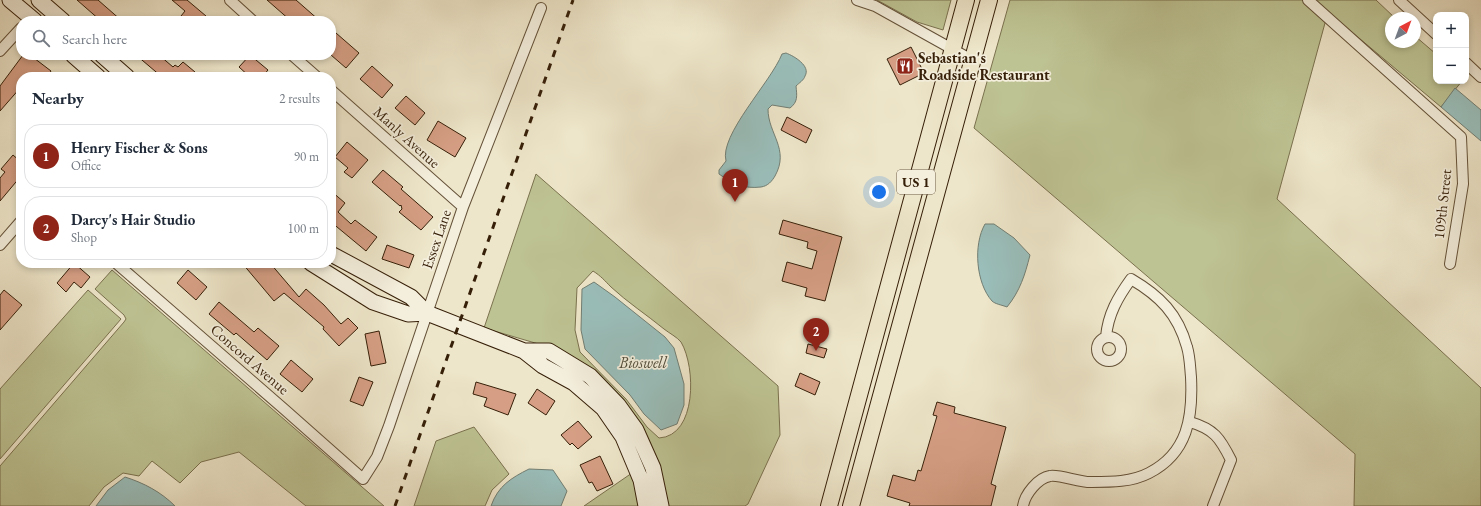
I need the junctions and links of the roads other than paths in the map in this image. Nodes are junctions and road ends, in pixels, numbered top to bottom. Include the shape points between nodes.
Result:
1 (10, 0) edge
2 (230, 0) edge
3 (857, 0) edge
4 (966, 0) edge
5 (989, 0) edge
6 (1308, 0) edge
7 (1399, 0) edge
8 (41, 2) edge
9 (540, 8) dead end
10 (23, 16) edge
11 (32, 16) edge
12 (57, 16) edge
13 (248, 16) edge
14 (1433, 31) edge
15 (16, 34) edge
16 (952, 49) junction
17 (0, 51) edge
18 (79, 60) edge
19 (108, 60) edge
20 (297, 60) edge
21 (972, 60) junction
22 (1469, 66) edge
23 (92, 72) edge
24 (121, 72) edge
25 (311, 72) edge
26 (1481, 77) edge
27 (336, 94) edge
28 (463, 207) junction
29 (16, 227) edge
30 (0, 245) edge
31 (336, 257) edge
32 (1450, 264) dead end
33 (122, 268) edge
34 (320, 268) edge
35 (427, 313) junction
36 (1106, 337) dead end
37 (524, 351) junction
38 (1190, 422) junction
39 (363, 479) joint
40 (646, 506) edge
41 (660, 506) edge
42 (829, 506) edge
43 (851, 506) edge
44 (1023, 506) edge
45 (1213, 506) edge

1 - 10 street
2 - 13 street
3 - 16 street via 875,6
4 - 16 main road, US 1
5 - 21 main road, US 1
6 - 32 street, 109th Street via 1461,137 1463,184
7 - 14 street
8 - 11 street
8 - 12 street
9 - 28 street, Essex Lane
15 - 17 street
16 - 21 street
16 - 42 main road, US 1
18 - 23 street
19 - 24 street
20 - 25 street
21 - 43 main road, US 1
22 - 26 street
27 - 28 street, Manly Avenue
28 - 35 street, Essex Lane
29 - 30 street
31 - 35 street via 411,297
33 - 39 street, Concord Avenue
34 - 35 street via 373,302 408,314
35 - 37 street
35 - 39 street, Essex Lane via 379,451
36 - 38 street via 1112,309 1131,279 1147,288 1160,300 1173,314 1183,332 1190,362
37 - 40 street via 543,366 574,383 603,408 623,437 641,480
37 - 41 street via 548,351 590,376 618,405 636,430 653,468
38 - 44 street via 1168,461 1148,474 1128,479 1087,483 1051,476 1037,483
38 - 45 street via 1206,426 1222,441 1231,460

